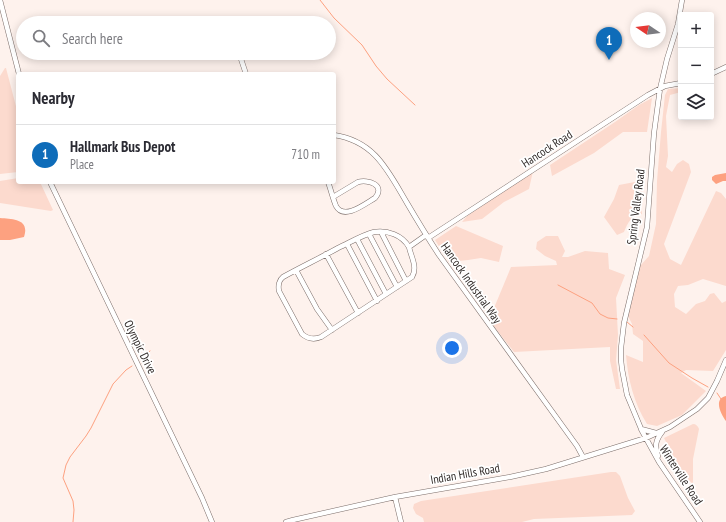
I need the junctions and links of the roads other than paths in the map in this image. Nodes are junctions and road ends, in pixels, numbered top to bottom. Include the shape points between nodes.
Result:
1 (0, 0) edge
2 (682, 0) edge
3 (242, 60) edge
4 (726, 67) edge
5 (18, 72) edge
6 (245, 72) edge
7 (714, 73) edge
8 (662, 77) junction
9 (678, 83) edge
10 (671, 85) junction
11 (660, 89) junction
12 (336, 136) edge
13 (51, 184) edge
14 (329, 184) edge
15 (333, 197) junction
16 (382, 232) junction
17 (369, 234) junction
18 (427, 236) junction
19 (357, 239) junction
20 (347, 244) junction
21 (409, 247) junction
22 (326, 254) junction
23 (296, 270) junction
24 (406, 281) junction
25 (397, 287) junction
26 (386, 294) junction
27 (377, 301) junction
28 (358, 313) junction
29 (332, 330) junction
30 (726, 360) edge
31 (640, 427) junction
32 (663, 430) junction
33 (657, 433) junction
34 (646, 438) junction
35 (636, 441) junction
36 (583, 457) junction
37 (659, 462) junction
38 (395, 497) junction
39 (212, 522) edge
40 (286, 522) edge
41 (401, 522) edge
42 (700, 522) edge

1 - 5 street
2 - 8 street, Spring Valley Road via 678,24
3 - 6 street
4 - 7 street
8 - 10 street
8 - 11 street, Spring Valley Road
9 - 10 street, Hancock Road
10 - 11 street, Hancock Road
11 - 18 street, Hancock Road
11 - 31 street, Spring Valley Road via 654,126 647,227 624,323 621,348 627,395
12 - 18 street, Hancock Industrial Way via 356,142 378,158
13 - 39 street, Olympic Drive
14 - 15 street
15 - 15 street via 338,209 348,212 375,198 379,189 371,182 361,181
16 - 17 street
16 - 21 street via 400,237
16 - 24 street
17 - 19 street
17 - 25 street
18 - 21 street, Hancock Road
18 - 36 street, Hancock Industrial Way
19 - 20 street
19 - 26 street
20 - 22 street
20 - 27 street
21 - 24 street via 415,270 412,277
22 - 23 street
22 - 28 street
23 - 29 street via 317,309
23 - 29 street via 282,278 278,287 302,334 318,338
24 - 25 street
25 - 26 street
26 - 27 street
27 - 28 street
28 - 29 street
30 - 32 street, Indian Hills Road via 708,398 698,409
31 - 33 street
31 - 34 street, Spring Valley Road
31 - 35 street
32 - 33 street, Indian Hills Road
32 - 37 street via 656,445
33 - 34 street, Indian Hills Road
34 - 35 street, Indian Hills Road
34 - 37 street, Winterville Road
35 - 36 street, Indian Hills Road
36 - 38 street, Indian Hills Road via 510,477
37 - 42 street, Winterville Road
38 - 40 street, Indian Hills Road
38 - 41 street

